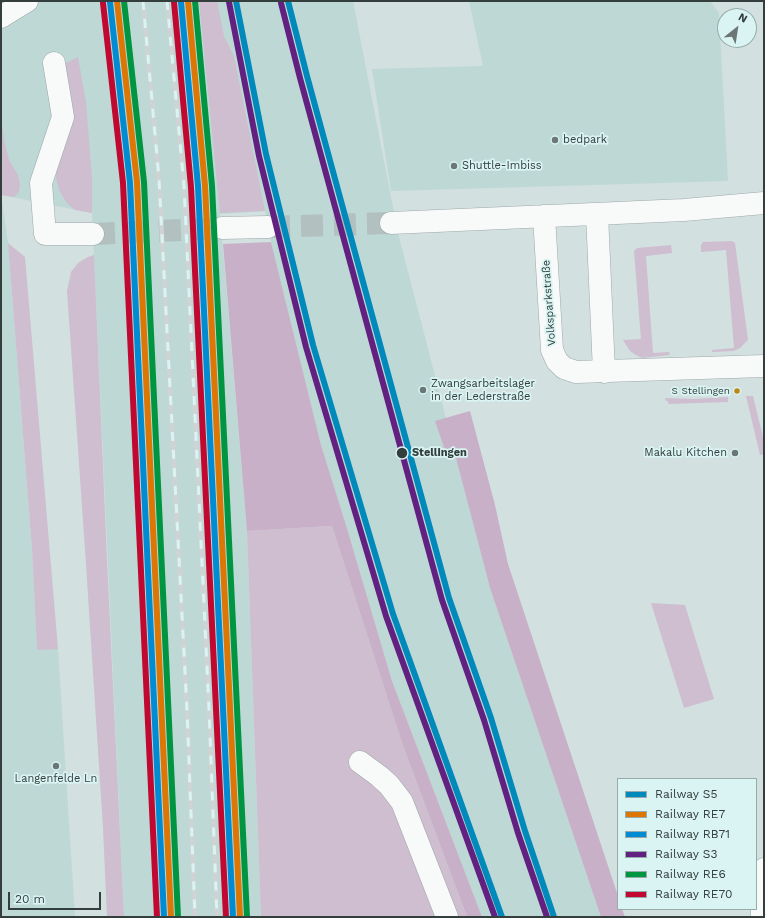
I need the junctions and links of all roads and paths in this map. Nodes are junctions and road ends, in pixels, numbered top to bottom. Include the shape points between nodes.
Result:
1 (27, 1) edge
2 (1, 17) edge
3 (54, 63) dead end
4 (764, 203) edge
5 (596, 214) junction
6 (544, 216) junction
7 (391, 223) tunnel mouth
8 (268, 227) tunnel mouth
9 (222, 228) tunnel mouth
10 (93, 234) tunnel mouth
11 (764, 366) edge
12 (604, 372) junction
13 (360, 762) dead end
14 (764, 869) edge
15 (448, 917) edge
16 (762, 917) edge

1 - 2 main road
3 - 10 main road via 64,117 41,184 45,234
4 - 5 main road
5 - 6 main road
5 - 12 main road
6 - 7 main road
6 - 12 main road, Volksparkstraße via 554,356 560,365 570,371
8 - 9 main road
11 - 12 main road, Volksparkstraße
13 - 15 main road via 389,785 402,802
14 - 16 main road

